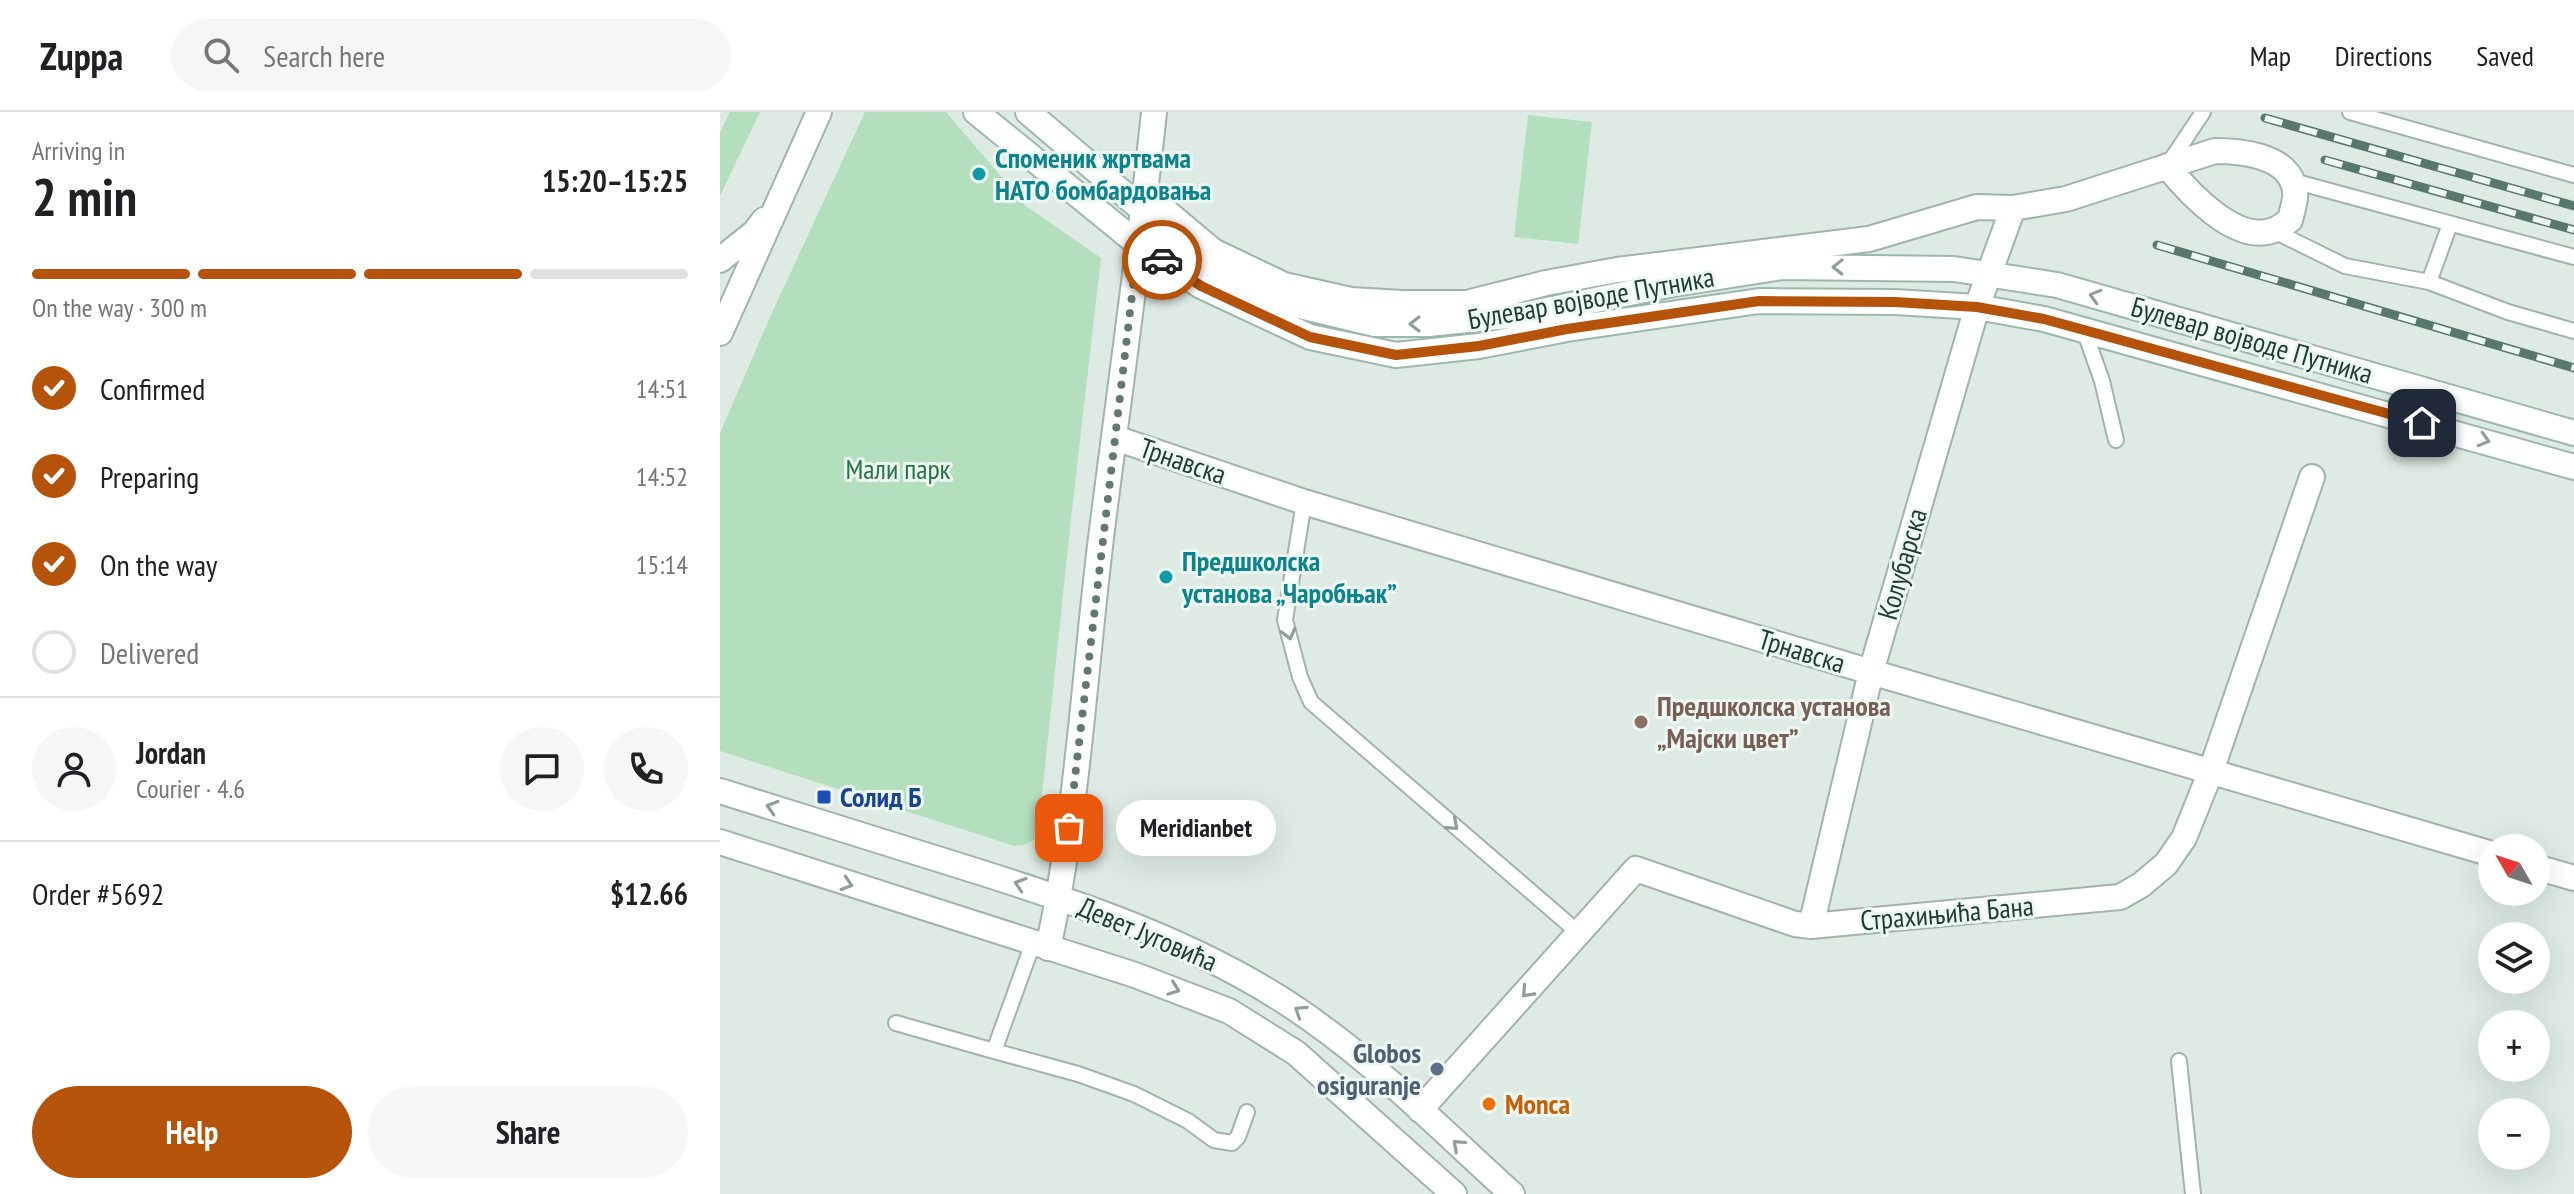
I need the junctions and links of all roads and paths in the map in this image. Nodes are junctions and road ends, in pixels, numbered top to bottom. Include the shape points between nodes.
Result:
1 (819, 112) edge
2 (976, 112) edge
3 (1028, 112) edge
4 (1154, 112) edge
5 (2203, 112) edge
6 (2350, 112) edge
7 (2167, 166) junction
8 (2574, 175) edge
9 (2293, 181) junction
10 (778, 202) junction
11 (1145, 203) junction
12 (2013, 208) junction
13 (2450, 224) junction
14 (2274, 231) junction
15 (1138, 244) junction
16 (2574, 257) edge
17 (720, 260) edge
18 (1989, 273) junction
19 (2429, 282) junction
20 (1977, 307) junction
21 (2084, 330) junction
22 (2574, 331) edge
23 (720, 333) edge
24 (2574, 433) edge
25 (1115, 438) junction
26 (2116, 440) dead end
27 (2574, 467) edge
28 (2312, 477) dead end
29 (1304, 502) junction
30 (1871, 672) junction
31 (2211, 771) junction
32 (720, 791) edge
33 (720, 842) edge
34 (2478, 850) edge
35 (2550, 871) edge
36 (2574, 878) edge
37 (1059, 898) junction
38 (1811, 926) junction
39 (1580, 934) junction
40 (1040, 946) junction
41 (896, 1023) dead end
42 (994, 1051) junction
43 (2179, 1061) dead end
44 (1420, 1110) junction
45 (1247, 1112) dead end
46 (1454, 1194) edge
47 (1512, 1194) edge
48 (2193, 1194) edge

1 - 10 street
2 - 15 street, Булевар војводе Путника
3 - 11 street
4 - 11 street
5 - 7 lane
6 - 8 lane
7 - 9 street via 2215,151 2238,151 2278,166
7 - 12 street via 2066,199
7 - 14 street via 2185,189 2229,223 2252,232
9 - 13 lane
9 - 14 street via 2296,199 2290,220
10 - 17 street via 755,232
10 - 23 street
11 - 12 street via 1213,251 1284,285 1351,300 1402,303 1467,303 1617,270 1869,239 1977,207
11 - 15 street
18 -> 11 street, Булевар војводе Путника via 1782,267 1528,314 1375,324 1300,306 1249,285 1206,261
12 - 18 street, Колубарска
13 - 16 lane
13 - 19 lane
14 - 19 lane via 2345,266
15 - 20 street, Булевар војводе Путника via 1201,286 1310,337 1396,355 1759,301
15 - 25 street
18 - 20 street, Колубарска
24 -> 18 street, Булевар војводе Путника via 2057,285
19 - 22 lane
20 - 21 street, Булевар војводе Путника
20 - 30 street, Колубарска
21 - 26 lane
21 -> 27 street, Булевар војводе Путника
25 - 29 street, Трнавска
25 - 37 street
28 - 31 street, Страхињића Бана
29 - 30 street, Трнавска
29 -> 39 lane via 1285,620 1311,702
30 - 31 street, Трнавска
30 - 38 street, Колубарска
31 - 34 street, Трнавска
31 - 38 street, Страхињића Бана via 2184,838 2166,864 2120,897
37 -> 32 street, Девет Југовића
33 -> 40 street, Девет Југовића
35 - 36 street
37 - 40 street
44 -> 37 street, Девет Југовића via 1358,1054 1275,995 1211,959
38 - 39 street, Страхињића Бана via 1636,869
39 -> 44 street, Страхињића Бана
40 - 42 lane
40 -> 46 street, Девет Југовића via 1229,1011 1296,1053
41 - 42 lane
42 - 45 lane via 1134,1094 1223,1143 1238,1137
43 - 48 lane
47 -> 44 street, Девет Југовића

